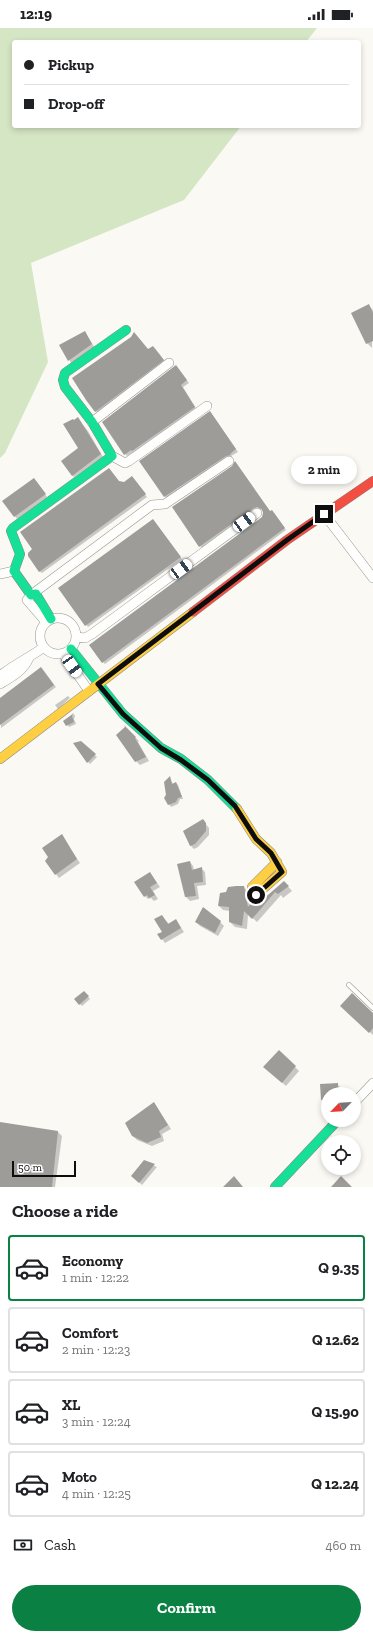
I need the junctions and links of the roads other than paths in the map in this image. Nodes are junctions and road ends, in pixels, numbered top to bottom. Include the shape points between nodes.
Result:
1 (126, 330) dead end
2 (169, 363) dead end
3 (207, 406) dead end
4 (92, 422) junction
5 (112, 456) junction
6 (229, 461) dead end
7 (373, 480) edge
8 (257, 513) dead end
9 (324, 514) junction
10 (14, 571) junction
11 (0, 574) edge
12 (373, 578) edge
13 (32, 595) junction
14 (48, 620) junction
15 (76, 638) junction
16 (44, 647) junction
17 (67, 651) junction
18 (29, 658) junction
19 (0, 676) edge
20 (0, 684) edge
21 (98, 684) junction
22 (89, 691) junction
23 (0, 759) edge
24 (277, 862) dead end
25 (349, 985) dead end
26 (373, 1008) edge
27 (373, 1083) edge
28 (361, 1096) edge
29 (331, 1127) edge
30 (275, 1187) edge

1 - 4 street via 65,373 63,380 66,387
2 - 4 street
3 - 5 street via 130,461 125,463
4 - 5 street
5 - 10 street via 13,528 11,534 20,554
6 - 13 street via 165,504 152,505
7 - 9 street
8 - 15 street via 92,634 85,638
9 - 12 street
9 - 21 street
10 - 11 street
10 - 13 street
13 - 14 street via 36,594
14 - 15 street via 68,621 73,626
14 - 16 street via 40,632
15 - 17 street
16 - 17 street via 54,654
16 - 18 street
17 - 21 street
17 - 22 street
18 - 19 street
18 - 20 street via 26,666
21 - 22 street
21 - 24 street via 123,714 161,748 208,780 235,806 256,839
22 - 23 street
25 - 26 lane
27 - 28 street
29 - 30 street

